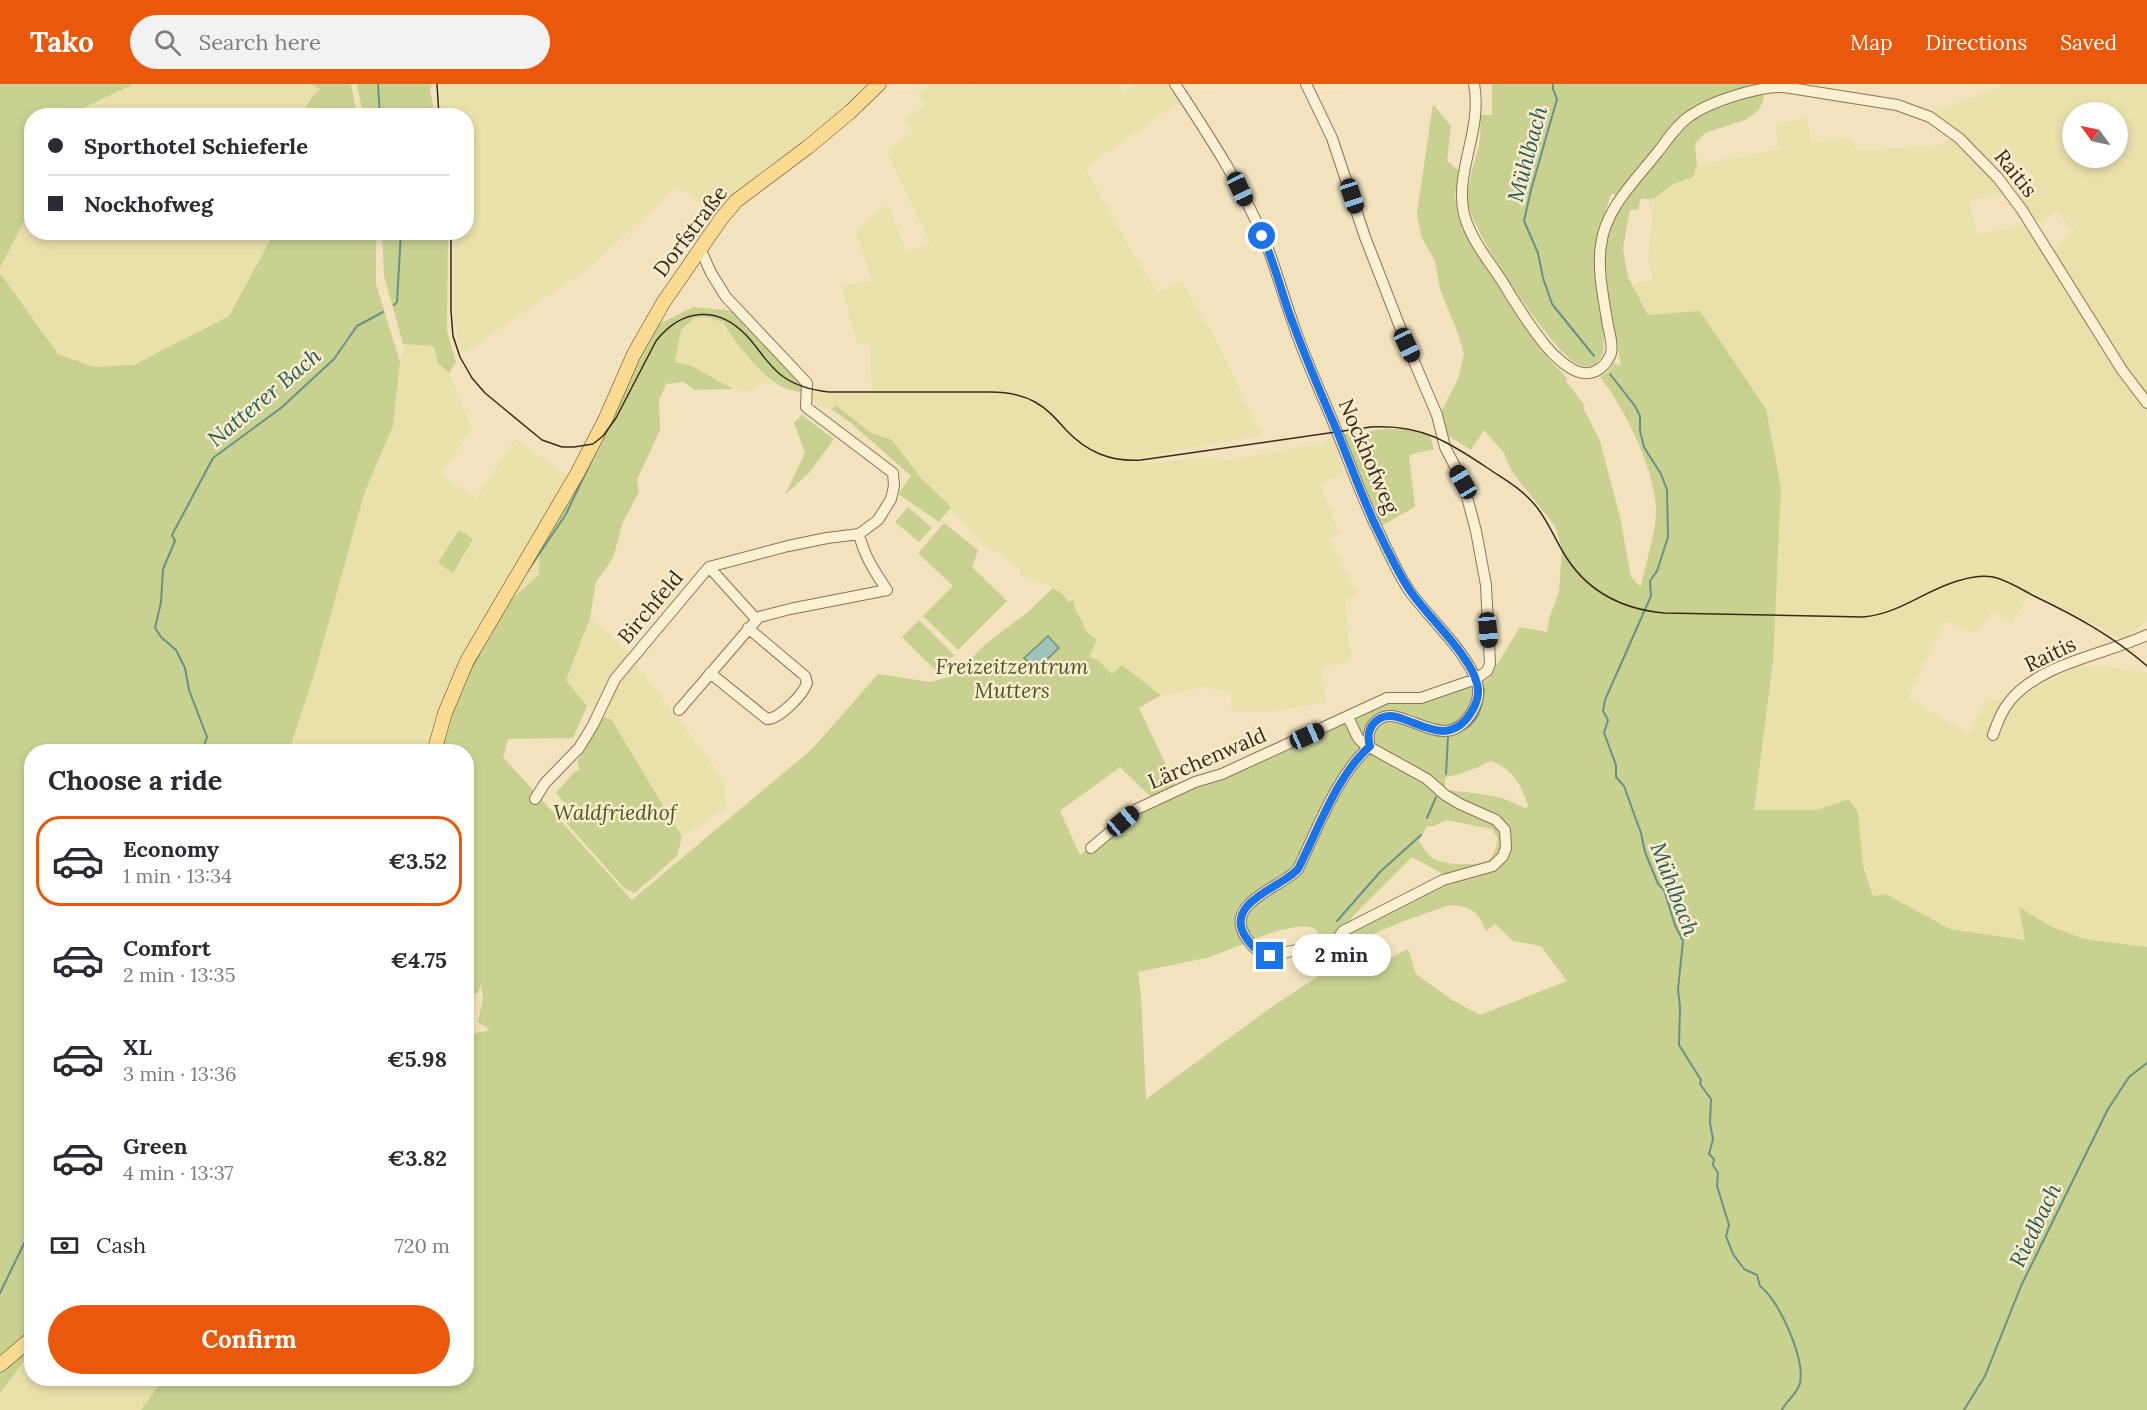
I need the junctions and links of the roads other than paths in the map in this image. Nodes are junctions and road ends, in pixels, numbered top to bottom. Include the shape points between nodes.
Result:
1 (879, 84) edge
2 (1175, 84) edge
3 (1306, 84) edge
4 (1474, 84) edge
5 (1770, 86) edge
6 (700, 248) junction
7 (2147, 403) edge
8 (860, 534) junction
9 (709, 567) junction
10 (756, 619) junction
11 (748, 628) junction
12 (2147, 635) edge
13 (710, 673) junction
14 (1476, 679) junction
15 (679, 710) dead end
16 (1348, 717) junction
17 (1993, 735) dead end
18 (436, 744) edge
19 (1370, 746) junction
20 (535, 799) dead end
21 (1091, 848) dead end
22 (1333, 945) junction
23 (1334, 957) dead end
24 (24, 1345) edge
25 (0, 1365) edge

1 - 6 main road, Dorfstraße via 842,120 745,192
2 - 14 street, Nockhofweg via 1230,168 1264,240 1293,326 1373,519 1410,591
3 - 14 street via 1332,138 1366,240 1437,415 1445,447 1463,482 1487,595 1490,664
4 - 5 street, Raitis via 1476,123 1462,184 1467,222 1546,347 1570,368 1587,374 1604,366 1611,354 1601,244 1619,201 1682,122 1710,105
5 - 7 street, Raitis via 1897,105 1930,117 1952,132 2022,210 2122,370
6 - 8 street via 726,297 807,384 806,407 893,473 891,499 878,520
6 - 18 main road, Dorfstraße via 646,330 590,448 467,661
8 - 9 street, Birchfeld via 788,546
8 - 10 street via 869,562 887,590 778,611
9 - 10 street
9 - 20 street, Birchfeld via 615,679 579,748
10 - 11 street
11 - 13 street
11 - 13 street via 805,676 807,683 802,693 770,720
12 - 17 street, Raitis via 2057,668 2031,683 2010,700
13 - 15 street
14 - 16 street, Lärchenwald via 1421,698 1387,698
14 - 19 street via 1475,706 1458,726 1434,731 1387,716 1370,728
16 - 19 street via 1358,738
16 - 21 street, Lärchenwald via 1137,809
19 - 22 street via 1342,781 1298,869 1254,899 1244,911 1241,923 1243,933 1258,952 1270,956
19 - 22 street via 1427,779 1460,804 1496,820 1505,830 1506,848 1493,866 1443,880 1349,928
22 - 23 street
24 - 25 main road

